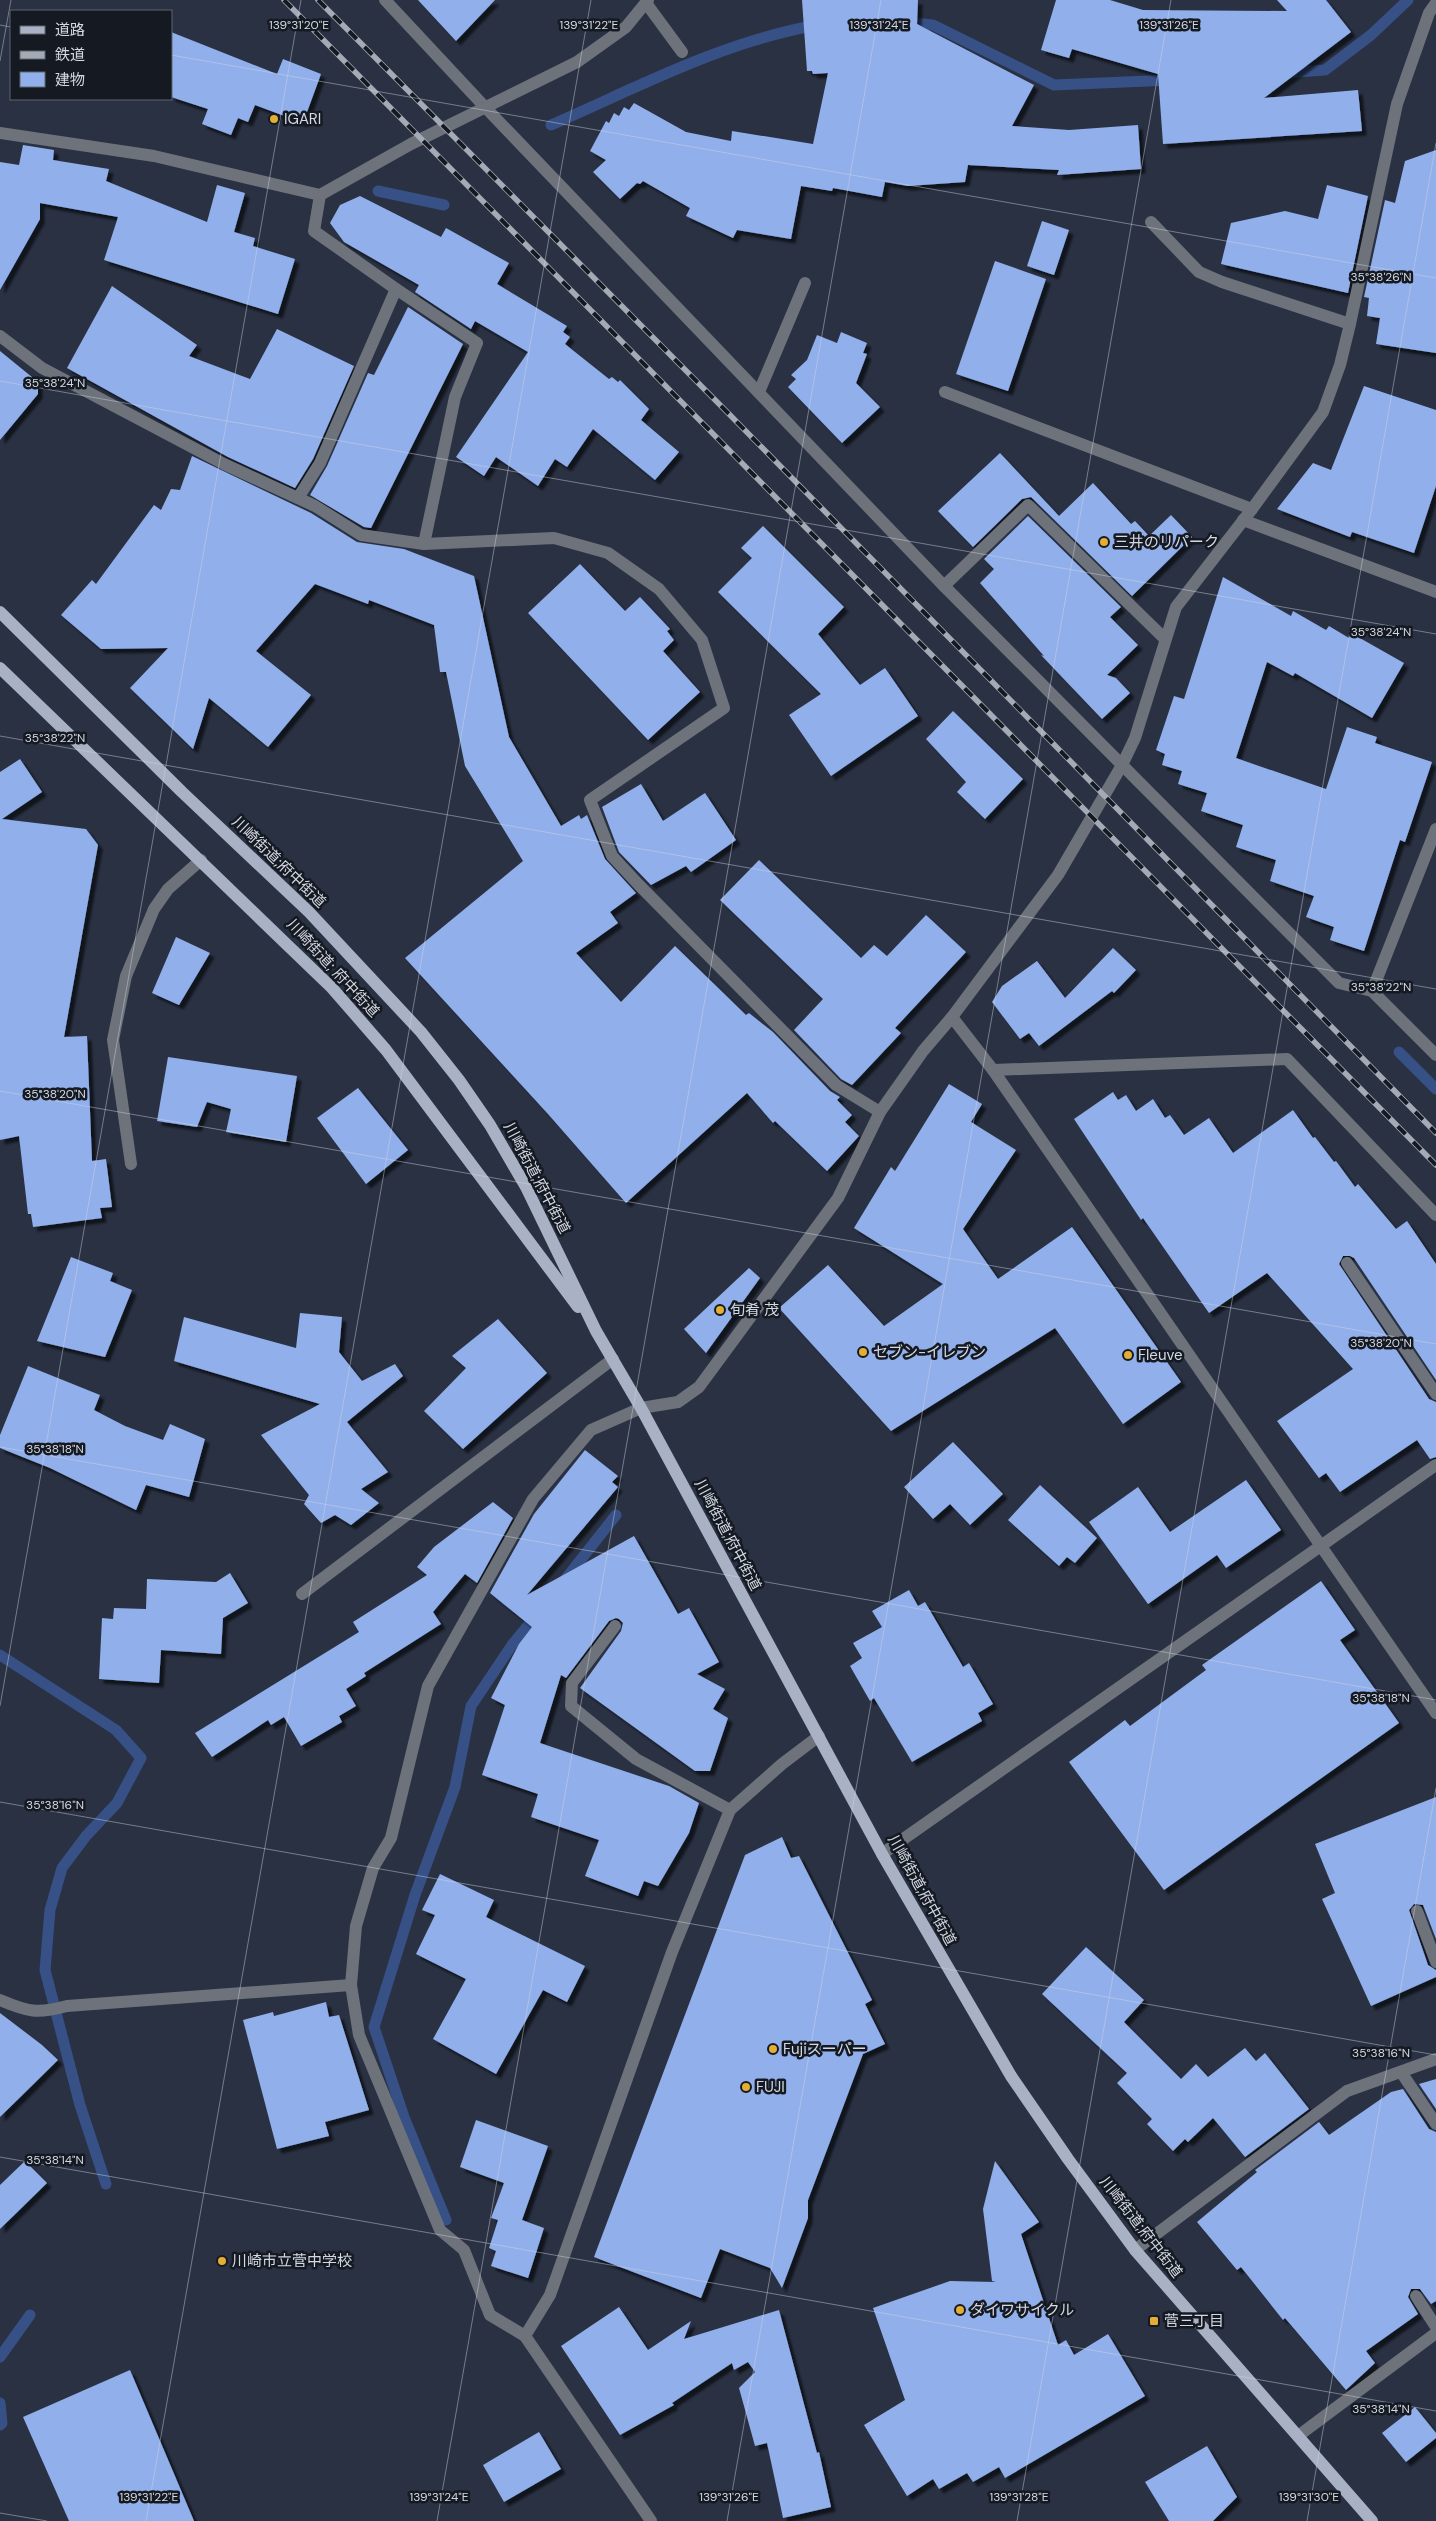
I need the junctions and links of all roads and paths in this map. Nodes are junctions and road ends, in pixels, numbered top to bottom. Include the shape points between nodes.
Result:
1 (385, 0) edge
2 (647, 2) edge
3 (1436, 3) edge
4 (682, 52) dead end
5 (484, 106) junction
6 (0, 133) edge
7 (320, 195) junction
8 (1151, 222) dead end
9 (805, 283) dead end
10 (396, 289) junction
11 (1350, 324) junction
12 (0, 336) edge
13 (759, 392) junction
14 (945, 392) dead end
15 (298, 498) junction
16 (1252, 509) junction
17 (1243, 520) junction
18 (424, 544) junction
19 (944, 586) junction
20 (1436, 592) edge
21 (0, 612) edge
22 (1165, 639) junction
23 (0, 668) edge
24 (1122, 765) junction
25 (1436, 830) edge
26 (1432, 853) edge
27 (201, 860) junction
28 (1372, 991) junction
29 (952, 1017) junction
30 (1436, 1055) edge
31 (994, 1070) junction
32 (880, 1112) junction
33 (131, 1164) dead end
34 (1436, 1215) edge
35 (1347, 1263) dead end
36 (596, 1331) junction
37 (614, 1359) junction
38 (1436, 1394) edge
39 (641, 1408) junction
40 (1436, 1465) edge
41 (1322, 1545) junction
42 (302, 1594) dead end
43 (615, 1626) dead end
44 (1436, 1713) edge
45 (818, 1736) junction
46 (730, 1810) junction
47 (882, 1854) junction
48 (1417, 1911) dead end
49 (1436, 1962) edge
50 (351, 1985) junction
51 (0, 2000) edge
52 (1436, 2060) edge
53 (1401, 2072) junction
54 (1436, 2124) edge
55 (1135, 2250) junction
56 (1416, 2296) dead end
57 (1436, 2327) edge
58 (1436, 2333) edge
59 (525, 2336) junction
60 (1298, 2436) junction
61 (651, 2521) edge
62 (1372, 2521) edge

1 - 5 street
2 - 4 street
2 - 5 street via 626,26 577,62
3 - 11 street via 1397,104
5 - 7 street
5 - 13 street
6 - 7 street via 154,156
7 - 10 street via 314,231
8 - 11 street via 1199,272
9 - 13 street
10 - 15 street via 320,463
10 - 18 street via 477,343 455,397
11 - 16 street via 1323,412
12 - 15 street via 42,368 224,464
13 - 19 street
14 - 16 street
15 - 18 street via 361,535
16 - 17 street
17 - 20 street
17 - 22 street via 1176,607
18 - 32 street via 554,538 608,553 659,589 702,640 724,708 590,800 612,856 836,1085
19 - 22 street via 1028,505
19 - 24 street
21 - 36 main road, 川崎街道;府中街道 via 309,912 421,1032 459,1080 504,1148
22 - 24 street via 1135,738
23 - 27 main road, 川崎街道; 府中街道
24 - 28 street via 1339,982
24 - 29 street via 1058,875
25 - 26 street
26 - 28 street
27 - 33 street via 168,889 154,909 126,976 113,1040
27 - 36 main road, 川崎街道; 府中街道 via 332,988 386,1050
28 - 30 street
29 - 31 street
29 - 32 street via 923,1051
31 - 34 street via 1287,1059
31 - 41 street
32 - 39 street via 838,1198 699,1386 678,1402
35 - 38 street
36 - 37 main road, 川崎街道;府中街道
37 - 39 main road, 川崎街道;府中街道
37 - 42 street
39 - 45 main road, 川崎街道;府中街道
39 - 50 street via 591,1430 533,1499 428,1686 391,1838 374,1868 356,1926
40 - 41 street
41 - 44 street
41 - 47 street
43 - 46 street via 572,1683 571,1706 636,1758
45 - 46 street
45 - 47 main road, 川崎街道;府中街道
46 - 59 street via 672,1952 550,2295
47 - 55 main road, 川崎街道;府中街道 via 1011,2076
48 - 49 street
50 - 51 street via 67,2006 41,2012 25,2011
50 - 59 street via 359,2035 440,2230 464,2250 490,2316
52 - 53 street
53 - 54 street
53 - 55 street via 1347,2090
55 - 60 main road, 川崎街道;府中街道
56 - 57 street
58 - 60 street
59 - 61 street
60 - 62 main road, 川崎街道;府中街道

